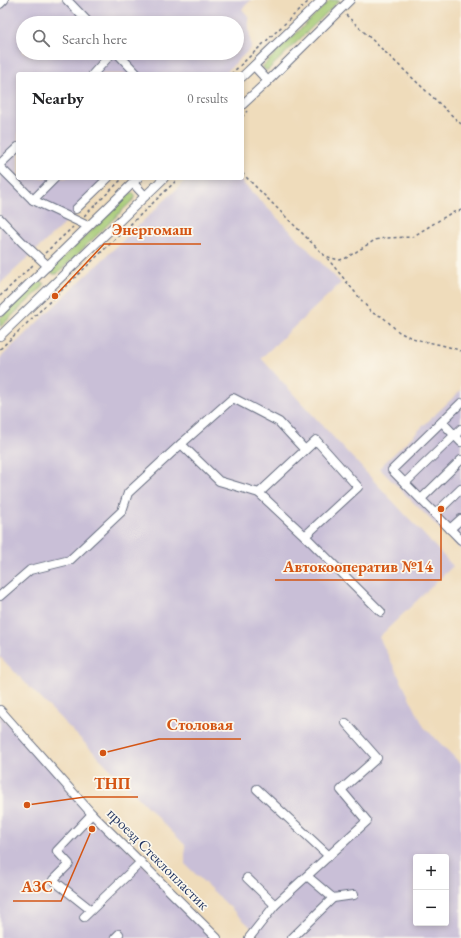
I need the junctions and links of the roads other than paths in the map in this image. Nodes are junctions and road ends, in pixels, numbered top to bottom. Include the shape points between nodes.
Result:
1 (4, 0) edge
2 (67, 0) edge
3 (322, 0) edge
4 (350, 0) edge
5 (0, 4) edge
6 (82, 16) edge
7 (106, 60) edge
8 (124, 60) edge
9 (254, 66) junction
10 (95, 72) edge
11 (136, 72) edge
12 (244, 75) edge
13 (268, 81) junction
14 (244, 103) edge
15 (16, 149) edge
16 (0, 166) edge
17 (53, 180) edge
18 (106, 180) edge
19 (136, 180) edge
20 (162, 180) edge
21 (145, 196) junction
22 (33, 200) junction
23 (76, 209) dead end
24 (0, 220) edge
25 (88, 226) junction
26 (48, 266) junction
27 (0, 312) edge
28 (0, 336) edge
29 (461, 403) edge
30 (442, 422) junction
31 (461, 429) edge
32 (455, 435) junction
33 (461, 442) edge
34 (181, 444) junction
35 (305, 450) junction
36 (461, 460) edge
37 (405, 483) junction
38 (461, 489) edge
39 (259, 493) junction
40 (421, 499) junction
41 (435, 514) junction
42 (461, 519) edge
43 (450, 529) junction
44 (304, 536) junction
45 (461, 540) edge
46 (0, 596) edge
47 (381, 612) dead end
48 (0, 710) edge
49 (346, 723) dead end
50 (257, 789) dead end
51 (92, 814) junction
52 (329, 856) junction
53 (141, 862) junction
54 (307, 876) junction
55 (248, 878) dead end
56 (354, 895) dead end
57 (332, 898) junction
58 (275, 905) junction
59 (91, 910) junction
60 (84, 917) dead end
61 (217, 938) edge
62 (249, 938) edge
63 (292, 938) edge

1 - 5 street
2 - 6 street
3 - 9 street
4 - 13 street
7 - 10 street
8 - 11 street
9 - 12 street
9 - 13 street
13 - 14 street
15 - 16 street
16 - 22 street
17 - 22 street
18 - 23 street
19 - 21 street
19 - 25 street
20 - 21 street
21 - 28 street
22 - 25 street
24 - 26 street
25 - 26 street
26 - 27 street
29 - 30 street
30 - 32 street
30 - 37 street via 392,470
31 - 32 street
32 - 33 street
32 - 37 street
34 - 35 street via 233,398 279,422
34 - 39 street via 219,481
34 - 46 street via 128,493 122,511 70,560 30,570
35 - 39 street
35 - 44 street via 316,440 358,487
36 - 40 street
37 - 40 street
38 - 41 street
39 - 44 street
40 - 41 street
41 - 43 street
42 - 43 street
43 - 45 street
44 - 47 street
48 - 51 street, проезд Стеклопластик
49 - 52 street via 378,758 341,790 367,821
50 - 52 street
51 - 53 street, проезд Стеклопластик
51 - 59 street via 57,851 69,864 53,880
52 - 54 street
53 - 59 street
53 - 61 street, проезд Стеклопластик
54 - 57 street
54 - 58 street
55 - 58 street
56 - 57 street
57 - 63 street
58 - 62 street
59 - 60 street

